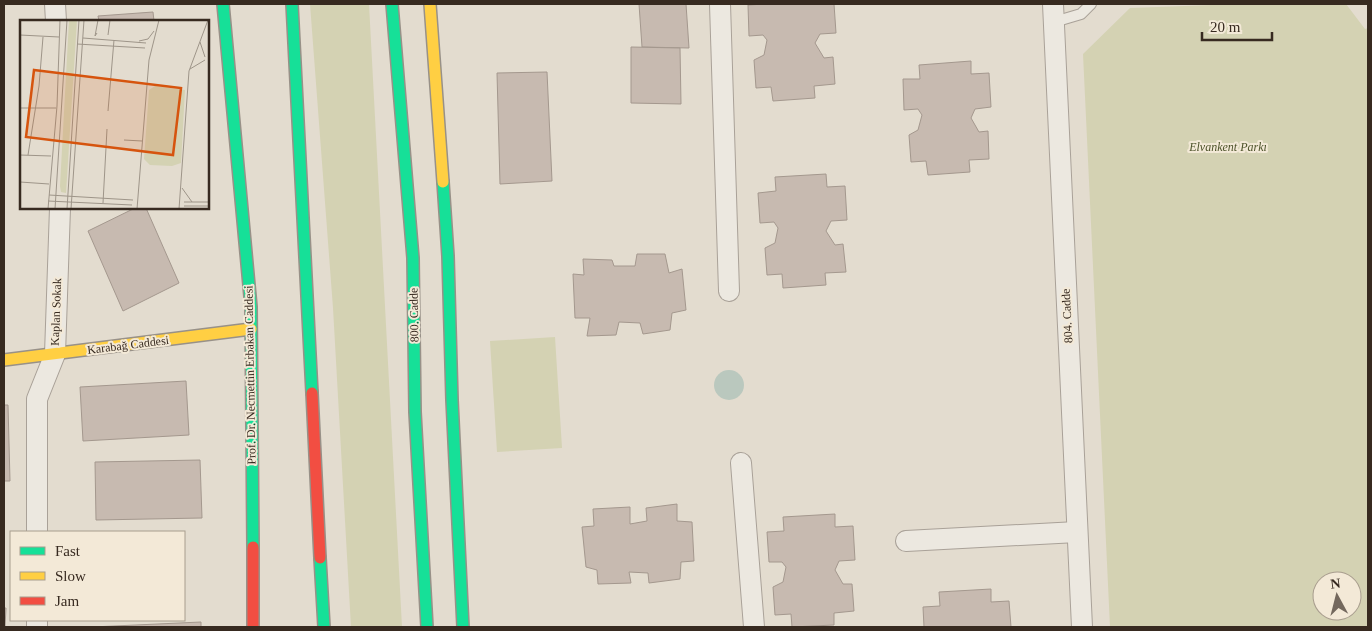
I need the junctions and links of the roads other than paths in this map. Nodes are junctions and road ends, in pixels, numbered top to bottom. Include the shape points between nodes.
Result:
1 (55, 4) edge
2 (223, 4) edge
3 (292, 4) edge
4 (392, 4) edge
5 (430, 4) edge
6 (720, 4) edge
7 (1091, 4) edge
8 (1053, 13) edge
9 (56, 20) edge
10 (60, 209) edge
11 (729, 291) dead end
12 (251, 329) junction
13 (55, 354) junction
14 (4, 360) edge
15 (741, 463) dead end
16 (37, 531) edge
17 (1077, 532) junction
18 (906, 541) dead end
19 (253, 627) edge
20 (324, 627) edge
21 (428, 627) edge
22 (463, 627) edge
23 (754, 627) edge
24 (1082, 627) edge

1 - 9 street
2 - 12 street, Prof. Dr. Necmettin Erbakan Caddesi
3 - 20 street
4 - 21 street, 800. Cadde via 413,258 415,412
5 - 22 street via 448,256
6 - 11 street
7 - 8 lane via 1081,14
8 - 17 street, 804. Cadde
10 - 13 street, Kaplan Sokak
12 - 13 street, Karabağ Caddesi
12 - 19 street, Prof. Dr. Necmettin Erbakan Caddesi
13 - 14 street, Karabağ Caddesi
13 - 16 street, Kaplan Sokak via 37,399
15 - 23 street
17 - 18 street
17 - 24 street, 804. Cadde

